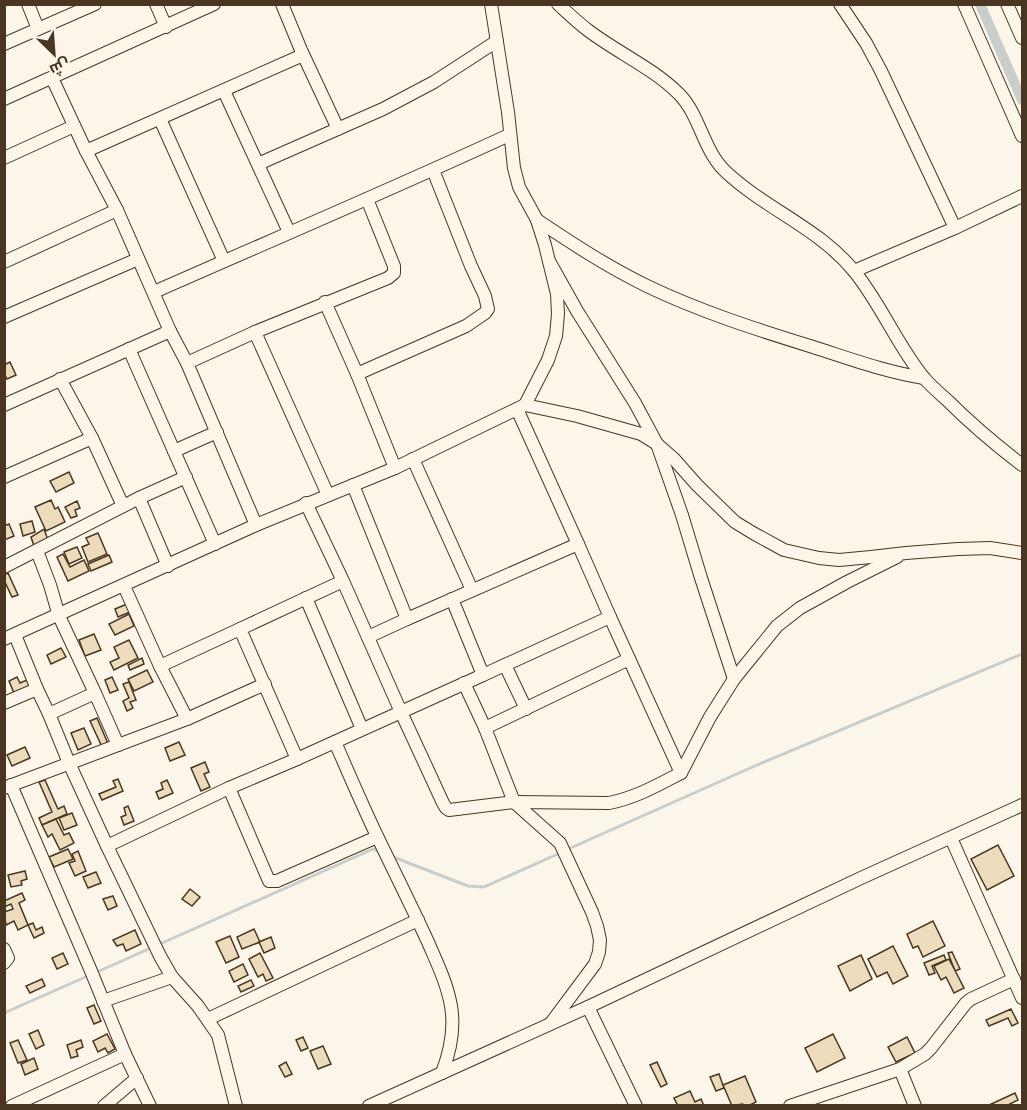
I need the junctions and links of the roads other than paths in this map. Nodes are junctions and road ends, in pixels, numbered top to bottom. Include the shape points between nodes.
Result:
1 (28, 4) edge
2 (95, 4) edge
3 (156, 4) edge
4 (214, 4) edge
5 (282, 4) edge
6 (491, 4) edge
7 (558, 4) edge
8 (840, 4) edge
9 (964, 4) edge
10 (1007, 4) edge
11 (78, 8) edge
12 (166, 27) junction
13 (38, 29) junction
14 (1023, 38) edge
15 (497, 41) junction
16 (4, 44) edge
17 (303, 55) junction
18 (52, 78) junction
19 (224, 91) junction
20 (4, 99) edge
21 (160, 119) junction
22 (75, 126) junction
23 (338, 129) junction
24 (509, 135) junction
25 (1023, 136) edge
26 (86, 151) junction
27 (4, 158) edge
28 (258, 164) junction
29 (433, 170) junction
30 (1023, 196) edge
31 (367, 199) junction
32 (117, 210) junction
33 (537, 220) junction
34 (955, 228) junction
35 (289, 232) junction
36 (6, 258) edge
37 (138, 259) junction
38 (224, 261) junction
39 (549, 261) junction
40 (854, 271) junction
41 (154, 292) junction
42 (325, 302) junction
43 (4, 317) edge
44 (170, 331) junction
45 (255, 332) junction
46 (129, 349) junction
47 (187, 363) junction
48 (357, 374) junction
49 (924, 378) junction
50 (60, 379) junction
51 (4, 405) edge
52 (521, 407) junction
53 (217, 432) junction
54 (92, 438) junction
55 (657, 444) junction
56 (174, 451) junction
57 (413, 459) junction
58 (1023, 465) edge
59 (395, 468) junction
60 (4, 477) edge
61 (186, 477) junction
62 (353, 485) junction
63 (328, 495) junction
64 (139, 498) junction
65 (306, 503) junction
66 (123, 506) junction
67 (256, 525) junction
68 (215, 544) junction
69 (579, 544) junction
70 (37, 551) junction
71 (906, 553) junction
72 (1023, 553) edge
73 (168, 566) junction
74 (4, 567) edge
75 (343, 581) junction
76 (124, 586) junction
77 (472, 590) junction
78 (306, 598) junction
79 (452, 599) junction
80 (59, 615) junction
81 (610, 617) junction
82 (407, 619) junction
83 (240, 629) junction
84 (10, 637) edge
85 (368, 637) junction
86 (630, 659) junction
87 (505, 665) junction
88 (160, 666) junction
89 (483, 675) junction
90 (734, 679) junction
91 (464, 683) junction
92 (265, 684) junction
93 (37, 689) junction
94 (95, 693) junction
95 (4, 703) edge
96 (526, 709) junction
97 (401, 712) junction
98 (49, 714) junction
99 (187, 718) junction
100 (485, 728) junction
101 (362, 729) junction
102 (335, 742) junction
103 (118, 745) junction
104 (297, 759) junction
105 (69, 763) junction
106 (681, 773) junction
107 (8, 786) edge
108 (229, 788) junction
109 (514, 802) junction
110 (1023, 805) edge
111 (377, 837) junction
112 (951, 838) junction
113 (106, 846) junction
114 (418, 920) junction
115 (4, 949) edge
116 (4, 963) edge
117 (172, 977) junction
118 (1014, 979) junction
119 (1023, 998) edge
120 (103, 1001) junction
121 (588, 1007) junction
122 (208, 1019) junction
123 (550, 1024) junction
124 (125, 1054) junction
125 (900, 1069) junction
126 (442, 1073) junction
127 (137, 1078) junction
128 (383, 1103) edge
129 (12, 1106) edge
130 (104, 1106) edge
131 (150, 1106) edge
132 (236, 1106) edge
133 (369, 1106) edge
134 (636, 1106) edge
135 (790, 1106) edge
136 (915, 1106) edge

1 - 13 street
2 - 11 street
3 - 12 street
4 - 12 street
5 - 17 street
6 - 15 street
7 - 40 street via 589,31 680,94 723,169 807,228
8 - 34 street via 881,71
9 - 25 street
10 - 14 street
11 - 13 street
12 - 18 street
13 - 16 street
15 - 23 street via 434,82
15 - 24 street
17 - 19 street
17 - 23 street
18 - 20 street
18 - 22 street
19 - 21 street
19 - 28 street
21 - 26 street
21 - 38 street
22 - 26 street
22 - 27 street
23 - 28 street
24 - 29 street
24 - 33 street via 519,187
26 - 32 street
28 - 35 street
29 - 31 street
29 - 48 street via 488,309 466,326
30 - 34 street
31 - 35 street
31 - 42 street via 394,273
32 - 36 street
32 - 37 street
33 - 39 street
33 - 49 street via 593,257 649,287 735,322 881,369
34 - 40 street
35 - 38 street
37 - 41 street
37 - 43 street
38 - 41 street
39 - 52 street via 557,294 556,336 548,360
39 - 55 street
40 - 49 street
41 - 44 street
42 - 45 street
42 - 48 street
44 - 46 street
44 - 47 street
45 - 47 street
45 - 63 street
46 - 50 street
46 - 56 street
47 - 53 street
48 - 59 street
49 - 58 street via 990,441
50 - 51 street
50 - 54 street
52 - 55 street via 577,416 641,434
52 - 57 street
52 - 69 street
53 - 56 street
53 - 67 street
54 - 60 street
54 - 66 street
55 - 71 street via 735,522 784,550 839,560
55 - 90 street
56 - 61 street
57 - 59 street
57 - 77 street
59 - 62 street
61 - 64 street
61 - 68 street
62 - 63 street
62 - 82 street
63 - 65 street
64 - 66 street
64 - 73 street
65 - 67 street
65 - 75 street
66 - 70 street
67 - 68 street
68 - 73 street
69 - 77 street
69 - 81 street
70 - 74 street
70 - 80 street
71 - 72 street via 990,548
71 - 90 street via 800,608 777,626
73 - 76 street
75 - 78 street
75 - 85 street
76 - 80 street
76 - 88 street
77 - 79 street
78 - 83 street
78 - 101 street
79 - 82 street
79 - 89 street
80 - 84 street
80 - 94 street
81 - 86 street
81 - 87 street
82 - 85 street
83 - 88 street
83 - 92 street
84 - 93 street
85 - 97 street
86 - 96 street
86 - 106 street
87 - 89 street
87 - 96 street
88 - 99 street
89 - 91 street
90 - 106 street
91 - 97 street
91 - 100 street
92 - 99 street
92 - 104 street
93 - 95 street
93 - 98 street
94 - 98 street
94 - 103 street
96 - 100 street
97 - 101 street
97 - 109 street via 446,808
98 - 105 street
99 - 103 street
100 - 109 street
101 - 102 street
102 - 104 street
102 - 111 street
103 - 105 street
104 - 108 street
105 - 107 street
105 - 113 street
106 - 109 street via 637,795 609,803
107 - 120 street
108 - 111 street via 269,881 277,881
108 - 113 street
109 - 123 street via 563,848 592,912 600,940 595,964
110 - 112 street
111 - 114 street
112 - 118 street
112 - 121 street
113 - 117 street
114 - 122 street
114 - 126 street via 452,1009 452,1041
115 - 116 street via 8,958
117 - 120 street
117 - 122 street
118 - 119 street
118 - 125 street via 971,999 925,1054
120 - 124 street
121 - 123 street
121 - 134 street
122 - 132 street via 218,1035
123 - 126 street
124 - 127 street
124 - 129 street
125 - 135 street
125 - 136 street
126 - 128 street
127 - 130 street
127 - 131 street
128 - 133 street

